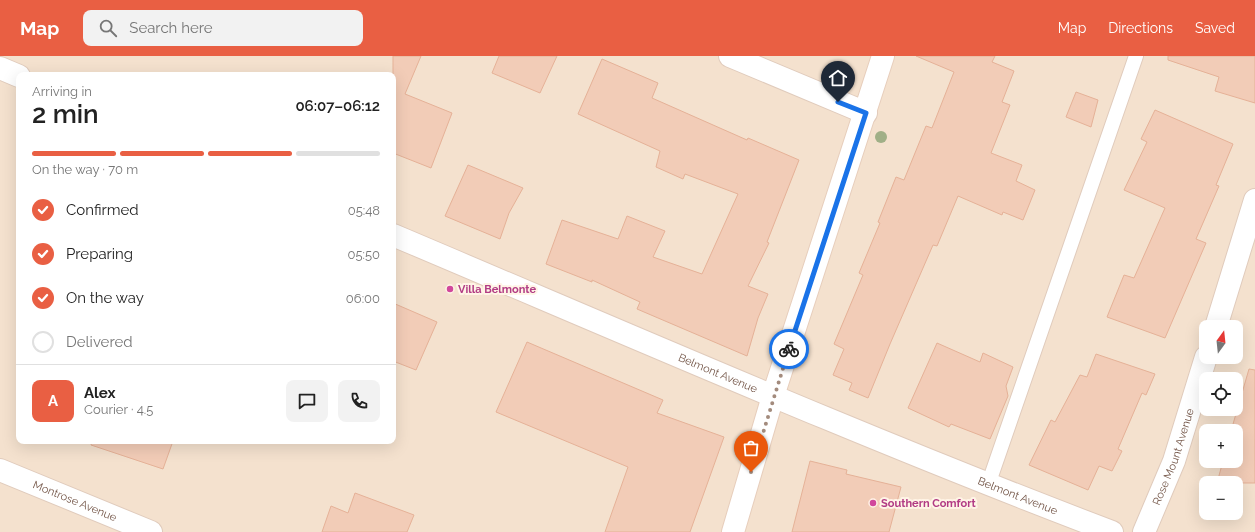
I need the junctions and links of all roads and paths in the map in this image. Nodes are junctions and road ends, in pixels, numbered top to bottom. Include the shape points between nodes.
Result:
1 (730, 56) edge
2 (883, 56) edge
3 (1136, 56) edge
4 (0, 68) edge
5 (16, 75) edge
6 (866, 113) junction
7 (1255, 200) edge
8 (396, 236) edge
9 (1218, 320) edge
10 (1204, 364) edge
11 (773, 396) junction
12 (0, 470) edge
13 (988, 485) junction
14 (150, 532) edge
15 (733, 532) edge
16 (1112, 532) edge
17 (1144, 532) edge

1 - 6 street
2 - 6 street
3 - 13 lane
4 - 5 street
6 - 11 street
7 - 9 street
8 - 11 street, Belmont Avenue
10 - 17 street, Rose Mount Avenue via 1174,461
11 - 13 street, Belmont Avenue
11 - 15 street
12 - 14 street, Montrose Avenue
13 - 16 street, Belmont Avenue

